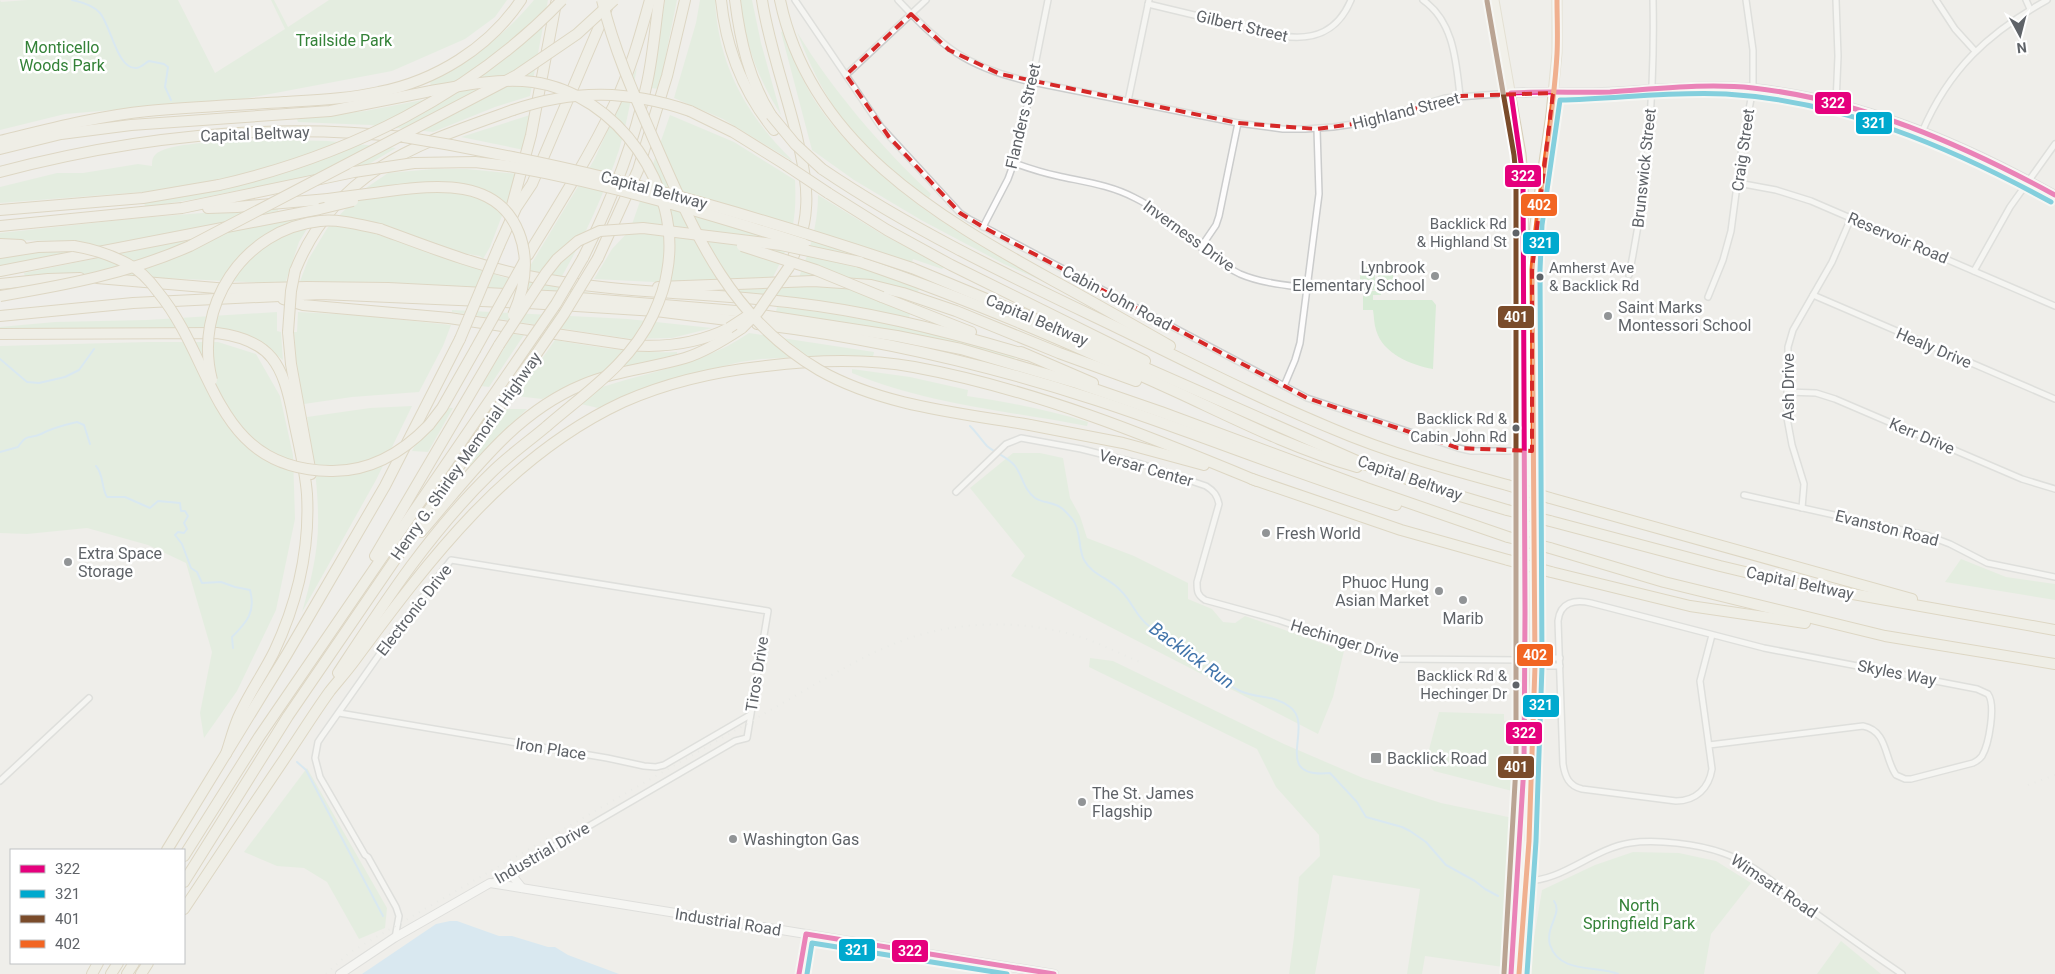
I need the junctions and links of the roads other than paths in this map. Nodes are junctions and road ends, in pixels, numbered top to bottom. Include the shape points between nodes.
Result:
1 (521, 0) edge
2 (556, 0) edge
3 (562, 0) edge
4 (602, 0) edge
5 (609, 0) edge
6 (614, 0) edge
7 (650, 0) edge
8 (659, 0) edge
9 (685, 0) edge
10 (721, 0) edge
11 (735, 0) edge
12 (762, 0) edge
13 (780, 0) edge
14 (795, 0) edge
15 (898, 0) edge
16 (926, 0) edge
17 (1048, 0) edge
18 (1351, 0) edge
19 (1423, 0) edge
20 (1494, 0) edge
21 (1557, 0) edge
22 (1653, 0) edge
23 (1746, 0) edge
24 (1836, 0) edge
25 (1936, 0) edge
26 (2026, 0) edge
27 (2047, 0) edge
28 (1149, 2) edge
29 (2030, 9) junction
30 (911, 14) junction
31 (1974, 51) junction
32 (846, 75) junction
33 (1032, 82) junction
34 (1753, 88) junction
35 (1652, 89) junction
36 (1511, 93) junction
37 (1553, 93) junction
38 (1460, 96) junction
39 (1128, 101) junction
40 (1836, 104) junction
41 (1238, 123) junction
42 (1317, 129) junction
43 (1922, 132) junction
44 (0, 141) edge
45 (2055, 144) edge
46 (0, 149) edge
47 (510, 162) junction
48 (1014, 163) junction
49 (822, 169) junction
50 (0, 172) edge
51 (2028, 180) junction
52 (1738, 183) junction
53 (412, 188) junction
54 (2055, 195) edge
55 (182, 208) junction
56 (0, 210) edge
57 (1851, 218) junction
58 (0, 226) edge
59 (983, 227) junction
60 (700, 236) junction
61 (0, 244) edge
62 (74, 246) junction
63 (499, 246) junction
64 (1201, 247) junction
65 (0, 252) edge
66 (860, 262) junction
67 (0, 271) edge
68 (1974, 271) junction
69 (909, 273) junction
70 (1629, 275) dead end
71 (0, 284) edge
72 (625, 288) junction
73 (1307, 288) junction
74 (774, 289) junction
75 (1813, 295) junction
76 (0, 296) edge
77 (270, 296) junction
78 (1708, 297) dead end
79 (2055, 306) edge
80 (0, 316) edge
81 (0, 334) edge
82 (499, 345) junction
83 (1027, 354) junction
84 (291, 386) junction
85 (1284, 386) junction
86 (1251, 392) junction
87 (1787, 392) junction
88 (1205, 394) junction
89 (216, 398) junction
90 (2055, 399) edge
91 (1197, 403) junction
92 (1161, 412) junction
93 (1527, 451) junction
94 (1258, 481) junction
95 (1432, 488) junction
96 (2055, 488) edge
97 (956, 492) dead end
98 (1744, 495) dead end
99 (1802, 508) junction
100 (1508, 537) junction
101 (406, 543) junction
102 (2055, 577) edge
103 (1228, 607) joint
104 (768, 611) joint
105 (340, 617) junction
106 (1993, 619) junction
107 (2055, 630) edge
108 (1712, 635) junction
109 (1884, 636) junction
110 (1560, 658) junction
111 (1524, 660) junction
112 (1535, 662) junction
113 (2055, 664) edge
114 (1560, 666) junction
115 (331, 690) junction
116 (89, 698) dead end
117 (339, 713) junction
118 (751, 715) junction
119 (747, 738) joint
120 (1709, 744) junction
121 (226, 754) junction
122 (1528, 766) junction
123 (0, 781) edge
124 (168, 849) edge
125 (185, 854) edge
126 (516, 868) junction
127 (185, 880) edge
128 (1522, 881) junction
129 (490, 883) junction
130 (522, 888) junction
131 (185, 908) edge
132 (806, 934) junction
133 (394, 938) junction
134 (340, 974) edge
135 (799, 974) edge
136 (1054, 974) edge
137 (1511, 974) edge
138 (1519, 974) edge
139 (1902, 974) edge

1 - 44 highway via 494,33 463,57 431,76 398,88 340,98 146,112
2 - 63 highway via 531,135 514,203
3 - 56 highway, bridge via 521,38 472,76 422,108 329,151 269,172 200,189 143,198
4 - 94 highway, bridge via 628,81 707,255 740,302 769,333 794,353 848,384 915,404 1150,449
5 - 63 highway via 532,184 516,208
6 - 76 highway, bridge via 578,34 517,75 190,246 128,270
7 - 89 highway, bridge via 638,43 614,104 594,143 429,425 396,453 378,462 355,469 314,471 294,467 266,454 241,435
8 - 105 highway, bridge via 647,83 637,121 614,192 583,258 525,350
9 - 101 highway, Henry G. Shirley Memorial Highway, bridge via 667,76 638,170 598,258 564,314
10 - 49 highway, bridge via 735,64 755,104 774,130
11 - 49 highway, bridge via 748,62 758,90 772,115 795,144
12 - 74 highway, bridge via 800,151 806,188 806,209 799,244
13 - 86 highway via 799,59 820,97 857,144 906,189 979,239
14 - 32 street, Cabin John Road
15 - 30 street, Highland Street
16 - 30 street
17 - 33 street, Flanders Street
18 - 28 street, Gilbert Street via 1344,14 1332,26 1320,34 1300,38
19 - 38 street via 1448,29
20 - 36 main road
21 - 37 main road
22 - 35 street, Brunswick Street
23 - 34 street, Craig Street via 1753,50
24 - 40 street
25 - 31 street
26 - 29 street
27 - 29 street
28 - 39 street
29 - 31 street
30 - 32 street
30 - 33 street, Highland Street via 936,40 963,58 1000,74
31 - 43 street via 1944,88
32 - 59 street, Cabin John Road via 889,137 960,212
33 - 39 street, Highland Street
33 - 48 street, Flanders Street
34 - 35 street, Highland Street via 1702,86
34 - 40 street, Highland Street
34 - 52 street, Craig Street
35 - 37 street, Highland Street
35 - 70 street, Brunswick Street via 1639,221
36 - 37 street, Highland Street
36 - 38 street, Highland Street
36 - 93 main road via 1523,177
37 - 93 main road via 1533,256
38 - 42 street, Highland Street via 1428,102 1367,122
39 - 41 street, Highland Street
40 - 43 street, Highland Street
41 - 42 street, Highland Street via 1283,129
41 - 64 street via 1219,216
42 - 73 street via 1319,194
43 - 51 street, Highland Street via 1977,154
45 - 51 street
46 - 115 highway, bridge via 61,134 131,125 330,111 483,82 508,81 532,82 564,91 595,107 630,139 649,167 662,198 669,245 668,272 652,316 636,343 620,363 491,474 434,537 388,596 337,674
47 - 50 highway, Capital Beltway, bridge via 451,145 404,137 310,132 202,134 120,145
47 - 55 highway, bridge via 414,163 354,172
47 - 66 highway, bridge via 645,196
47 - 69 highway, Capital Beltway, bridge via 607,178 749,216
48 - 59 street, Flanders Street
48 - 64 street, Inverness Drive via 1120,191 1152,207
49 - 86 highway via 958,250
51 - 54 street, Highland Street
51 - 68 street
52 - 57 street, Reservoir Road via 1791,193
52 - 78 street, Craig Street via 1728,247
53 - 55 highway, bridge via 237,207
53 - 67 highway, bridge
53 - 82 highway, bridge via 448,186 468,189 496,203 517,229 525,256 524,283
55 - 58 highway
57 - 68 street, Reservoir Road
57 - 75 street, Ash Drive
59 - 85 street, Cabin John Road
60 - 66 highway, bridge via 781,245
60 - 82 highway, bridge via 629,228 600,231 578,241 546,273
60 - 83 highway, bridge via 783,258
61 - 62 highway
62 - 65 highway
62 - 89 highway, bridge via 129,264 154,287 179,321
63 - 121 highway, bridge via 460,339 385,486
64 - 73 street, Inverness Drive via 1241,274 1270,283
66 - 69 highway
68 - 79 street, Reservoir Road
69 - 88 highway, Capital Beltway via 961,288
69 - 91 highway
71 - 92 highway via 80,278 228,289 388,288 566,297 736,311 961,349
72 - 83 highway via 822,306 958,334
72 - 89 highway, bridge via 506,271 380,229 337,221 302,224 271,237 242,260 222,287 210,322 207,357
72 - 91 highway via 813,281 871,285 949,308 1051,350
73 - 85 street via 1300,343
74 - 77 highway, bridge via 752,313 729,328 680,344 646,346 449,318 303,305
74 - 101 highway, bridge via 742,328 719,343 686,358 592,381 525,418 495,447 421,532
75 - 87 street, Ash Drive via 1789,341
75 - 90 street, Healy Drive
77 - 80 highway, Capital Beltway via 133,303
77 - 100 highway, Capital Beltway via 321,294 656,311 866,341 1032,380 1186,431 1345,490
81 - 84 highway via 230,335 257,345 268,353
82 - 105 highway
83 - 92 highway
84 - 88 highway, bridge via 288,332 295,271 315,230 358,181 422,145 513,110 549,100 600,94 654,100 690,111 733,132 887,230 951,265 1120,347
84 - 121 highway via 306,485 306,530 300,574 274,653 238,717
85 - 93 street, Cabin John Road via 1318,402 1458,448
86 - 106 highway, bridge via 1385,449 1854,584
87 - 96 street, Kerr Drive via 1816,393 1835,399 2022,479
87 - 99 street, Ash Drive via 1789,434 1804,484
88 - 95 highway, Capital Beltway via 1364,464
91 - 95 highway via 1315,454
92 - 100 highway
93 - 111 main road
93 - 112 main road
94 - 109 highway, bridge via 1401,530 1551,572 1690,606
94 - 115 highway via 1077,411 976,381 911,367 857,361 799,362 710,375 623,402 582,426 514,474 471,515
95 - 106 highway, Capital Beltway, bridge via 1720,566
97 - 103 street, Versar Center via 1001,449 1021,438 1141,464 1206,486 1214,490 1219,504 1197,591 1205,600
98 - 99 street, Evanston Road
99 - 102 street, Evanston Road via 1929,536 1987,563
100 - 109 highway, Capital Beltway, bridge via 1664,582
101 - 127 highway, Henry G. Shirley Memorial Highway via 288,716
103 - 111 street, Hechinger Drive via 1270,617 1395,659
104 - 117 street, Electronic Drive via 451,560
104 - 118 street, Tiros Drive
105 - 125 highway
106 - 107 highway, Capital Beltway
108 - 110 street, Skyles Way via 1591,603 1574,602 1564,605 1559,614
108 - 120 street via 1700,681
108 - 120 street, Skyles Way via 1977,689 1988,694 1993,706 1986,747 1979,760 1911,779 1896,775 1879,734 1864,726
109 - 113 highway, Capital Beltway
110 - 112 street
110 - 114 street, Skyles Way
111 - 112 street
111 - 122 main road
112 - 114 street
112 - 122 main road
114 - 120 street, Skyles Way via 1563,764 1567,780 1574,786 1582,790 1688,800 1701,792 1711,775
115 - 131 highway
116 - 123 street
117 - 118 street, Iron Place via 656,768
117 - 133 street, Electronic Drive via 318,742 317,768 396,907 399,916
118 - 119 street, Tiros Drive
119 - 126 street, Industrial Drive via 736,741
121 - 124 highway
122 - 128 main road
126 - 129 street, Industrial Drive
126 - 130 street via 514,878
128 - 137 main road
128 - 138 main road
128 - 139 street, Wimsatt Road via 1554,875 1604,850 1630,843 1683,845 1723,853 1756,870
129 - 130 street, Industrial Road
129 - 133 street, Industrial Drive
130 - 132 street, Industrial Road
132 - 135 street
132 - 136 street, Industrial Road
133 - 134 street, Industrial Drive

